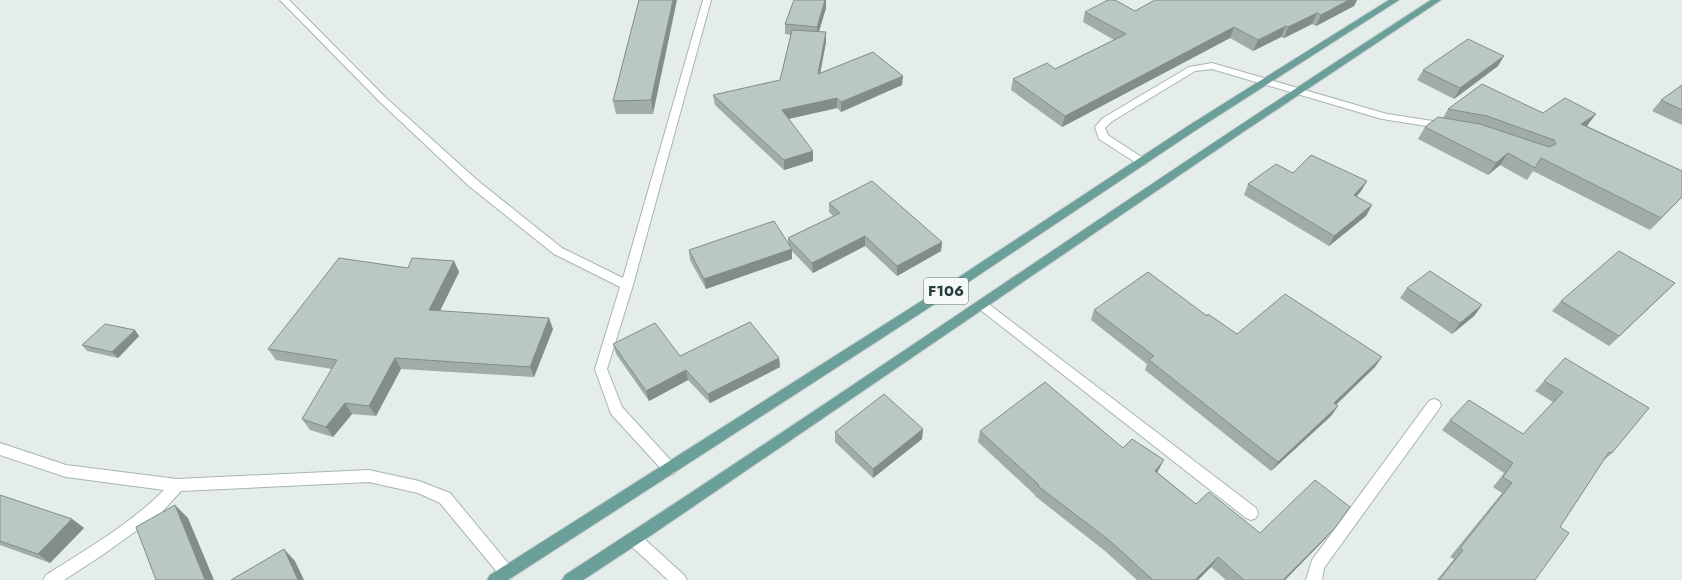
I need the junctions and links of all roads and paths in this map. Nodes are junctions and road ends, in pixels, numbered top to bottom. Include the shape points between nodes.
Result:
1 (284, 0) edge
2 (707, 0) edge
3 (1396, 0) edge
4 (1437, 0) edge
5 (1268, 81) junction
6 (1298, 92) junction
7 (1453, 128) edge
8 (1142, 162) junction
9 (626, 285) junction
10 (982, 305) junction
11 (1434, 405) dead end
12 (0, 449) edge
13 (670, 469) junction
14 (177, 485) junction
15 (1251, 513) dead end
16 (634, 539) junction
17 (501, 576) edge
18 (51, 580) edge
19 (570, 580) edge
20 (679, 580) edge
21 (1314, 580) edge

1 - 9 street via 382,99 473,183 558,251
2 - 9 street
3 - 5 main road, F106
4 - 6 main road, F106
5 - 6 street
5 - 8 main road, F106
5 - 8 street via 1212,66 1192,69 1107,120 1100,127 1103,137
6 - 7 street via 1386,117
6 - 10 main road, F106
8 - 13 main road, F106
9 - 13 street via 601,369 616,410
10 - 15 street
10 - 16 main road, F106
11 - 21 street via 1317,565
12 - 14 street via 66,471
13 - 17 main road, F106
14 - 17 street via 369,476 419,487 444,498
14 - 18 street via 156,508
16 - 19 main road, F106
16 - 20 street

